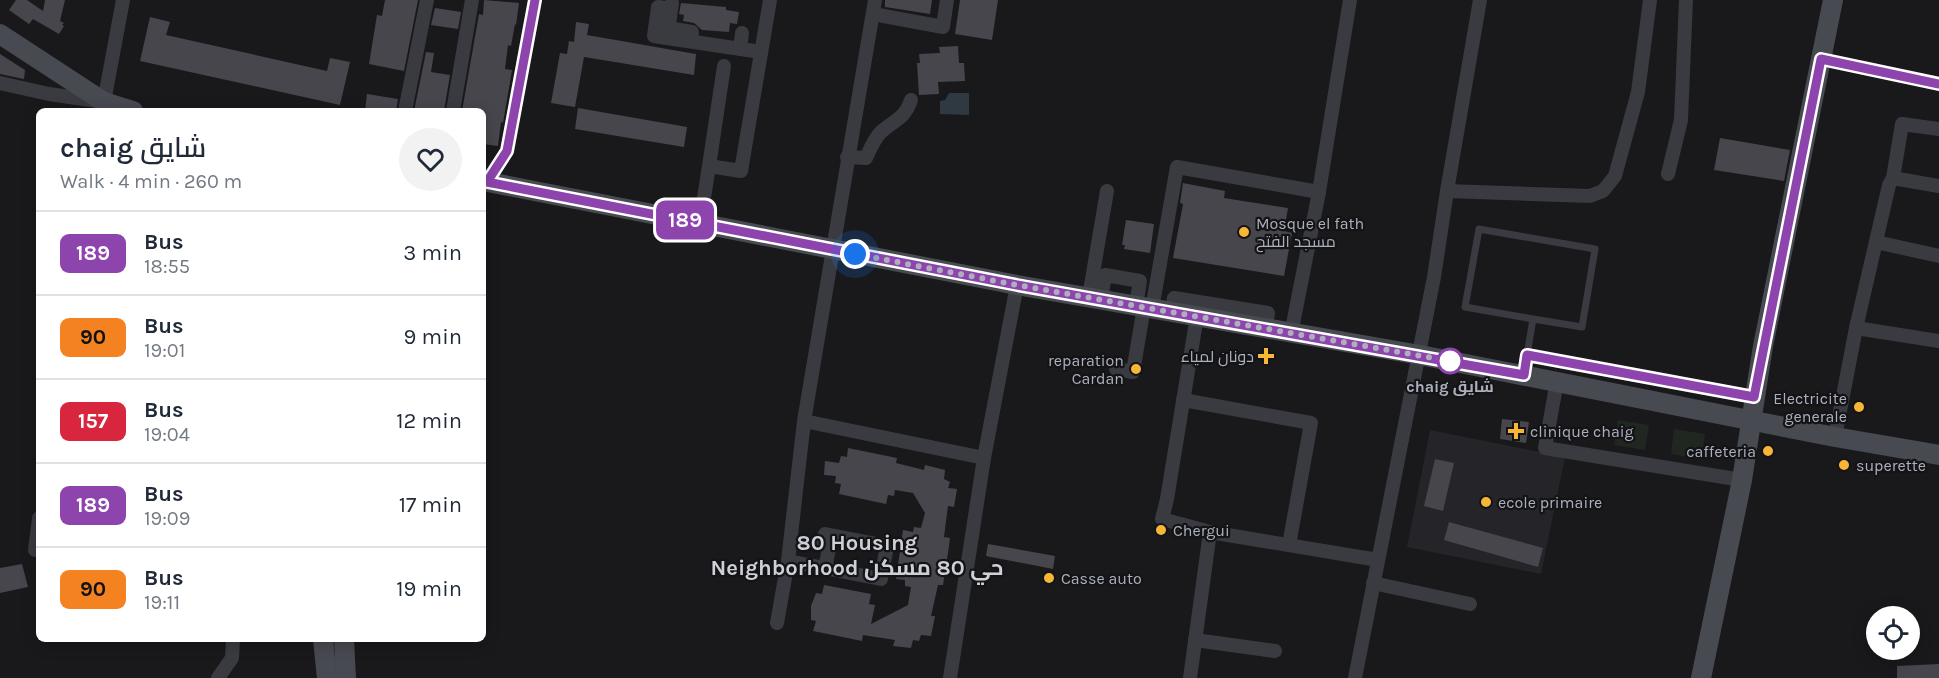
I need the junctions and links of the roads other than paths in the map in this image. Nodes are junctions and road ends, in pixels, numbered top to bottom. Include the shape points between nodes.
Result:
1 (123, 0) edge
2 (427, 0) edge
3 (472, 0) edge
4 (535, 0) edge
5 (770, 0) edge
6 (947, 0) edge
7 (1350, 0) edge
8 (1480, 0) edge
9 (1650, 0) edge
10 (1686, 0) edge
11 (1833, 0) edge
12 (672, 6) dead end
13 (874, 7) edge
14 (742, 33) dead end
15 (0, 34) edge
16 (740, 49) junction
17 (761, 52) junction
18 (1821, 59) junction
19 (724, 66) dead end
20 (0, 83) edge
21 (1939, 84) edge
22 (911, 100) dead end
23 (119, 108) edge
24 (406, 108) edge
25 (454, 108) edge
26 (1939, 129) edge
27 (847, 157) junction
28 (709, 166) junction
29 (1668, 174) dead end
30 (1893, 178) junction
31 (486, 180) edge
32 (486, 181) edge
33 (1939, 186) edge
34 (1107, 191) dead end
35 (1447, 191) junction
36 (1319, 192) junction
37 (700, 223) junction
38 (1876, 242) junction
39 (833, 249) junction
40 (1939, 256) edge
41 (1017, 285) junction
42 (1095, 298) junction
43 (1151, 308) junction
44 (1197, 316) junction
45 (1533, 319) junction
46 (1856, 328) junction
47 (1265, 329) junction
48 (1291, 334) junction
49 (1939, 341) edge
50 (1420, 355) junction
51 (1527, 355) junction
52 (1116, 369) dead end
53 (1524, 375) junction
54 (1557, 381) junction
55 (1754, 397) junction
56 (1183, 400) junction
57 (1750, 420) junction
58 (804, 421) junction
59 (1835, 437) junction
60 (1939, 455) edge
61 (984, 458) junction
62 (1742, 480) junction
63 (1210, 532) junction
64 (36, 541) edge
65 (1288, 545) junction
66 (35, 549) dead end
67 (1378, 560) junction
68 (788, 561) junction
69 (825, 568) junction
70 (1373, 583) junction
71 (1470, 604) dead end
72 (777, 623) dead end
73 (1195, 640) junction
74 (233, 642) edge
75 (323, 642) edge
76 (344, 642) edge
77 (1275, 651) dead end
78 (218, 678) edge
79 (327, 678) edge
80 (346, 678) edge
81 (950, 678) edge
82 (1190, 678) edge
83 (1355, 678) edge
84 (1701, 678) edge

1 - 23 street
2 - 24 street
3 - 25 street
4 - 31 street via 507,151
5 - 17 street
6 - 13 street via 943,27
7 - 36 street
8 - 35 street
9 - 35 street via 1638,92 1615,176 1603,191 1590,196
10 - 29 street via 1681,120
11 - 18 main road
12 - 16 street via 668,33 692,32 691,42
13 - 27 street
14 - 16 street
15 - 23 main road
16 - 17 street
17 - 28 street via 741,171
18 - 21 street
18 - 55 main road
19 - 28 street
20 - 23 street
22 - 27 street via 907,111 874,140 866,158
26 - 30 street via 1902,124
27 - 39 street
28 - 37 street
30 - 33 street
30 - 38 street
32 - 37 main road
34 - 42 street
35 - 50 street
36 - 43 street via 1177,167
36 - 48 street
37 - 39 main road
38 - 40 street
38 - 46 street
39 - 41 main road
39 - 58 street
41 - 42 main road
41 - 61 street
42 - 43 main road
43 - 44 main road
43 - 47 street via 1174,298 1268,313
43 - 52 street via 1133,372
44 - 47 main road
44 - 56 street
45 - 45 lane via 1582,327 1595,249 1479,229 1465,307
45 - 51 lane
46 - 49 street
46 - 59 street
47 - 48 main road
48 - 50 main road
50 - 53 main road
50 - 67 street
51 - 53 street
51 - 55 street
53 - 54 main road
54 - 57 main road
54 - 62 street via 1545,448
55 - 57 main road
56 - 63 street via 1162,519
56 - 65 street via 1311,423
57 - 59 main road
57 - 62 main road
58 - 61 street
58 - 68 street
59 - 60 main road
61 - 81 street
62 - 84 main road
63 - 65 street
63 - 73 street
64 - 66 street
65 - 67 street
67 - 70 street
68 - 69 street
68 - 72 street
69 - 69 street via 880,579 887,546 825,534 823,543 830,544
70 - 71 street
70 - 83 street
73 - 77 street
73 - 82 street
74 - 78 street via 232,658
75 - 79 main road
76 - 80 main road

